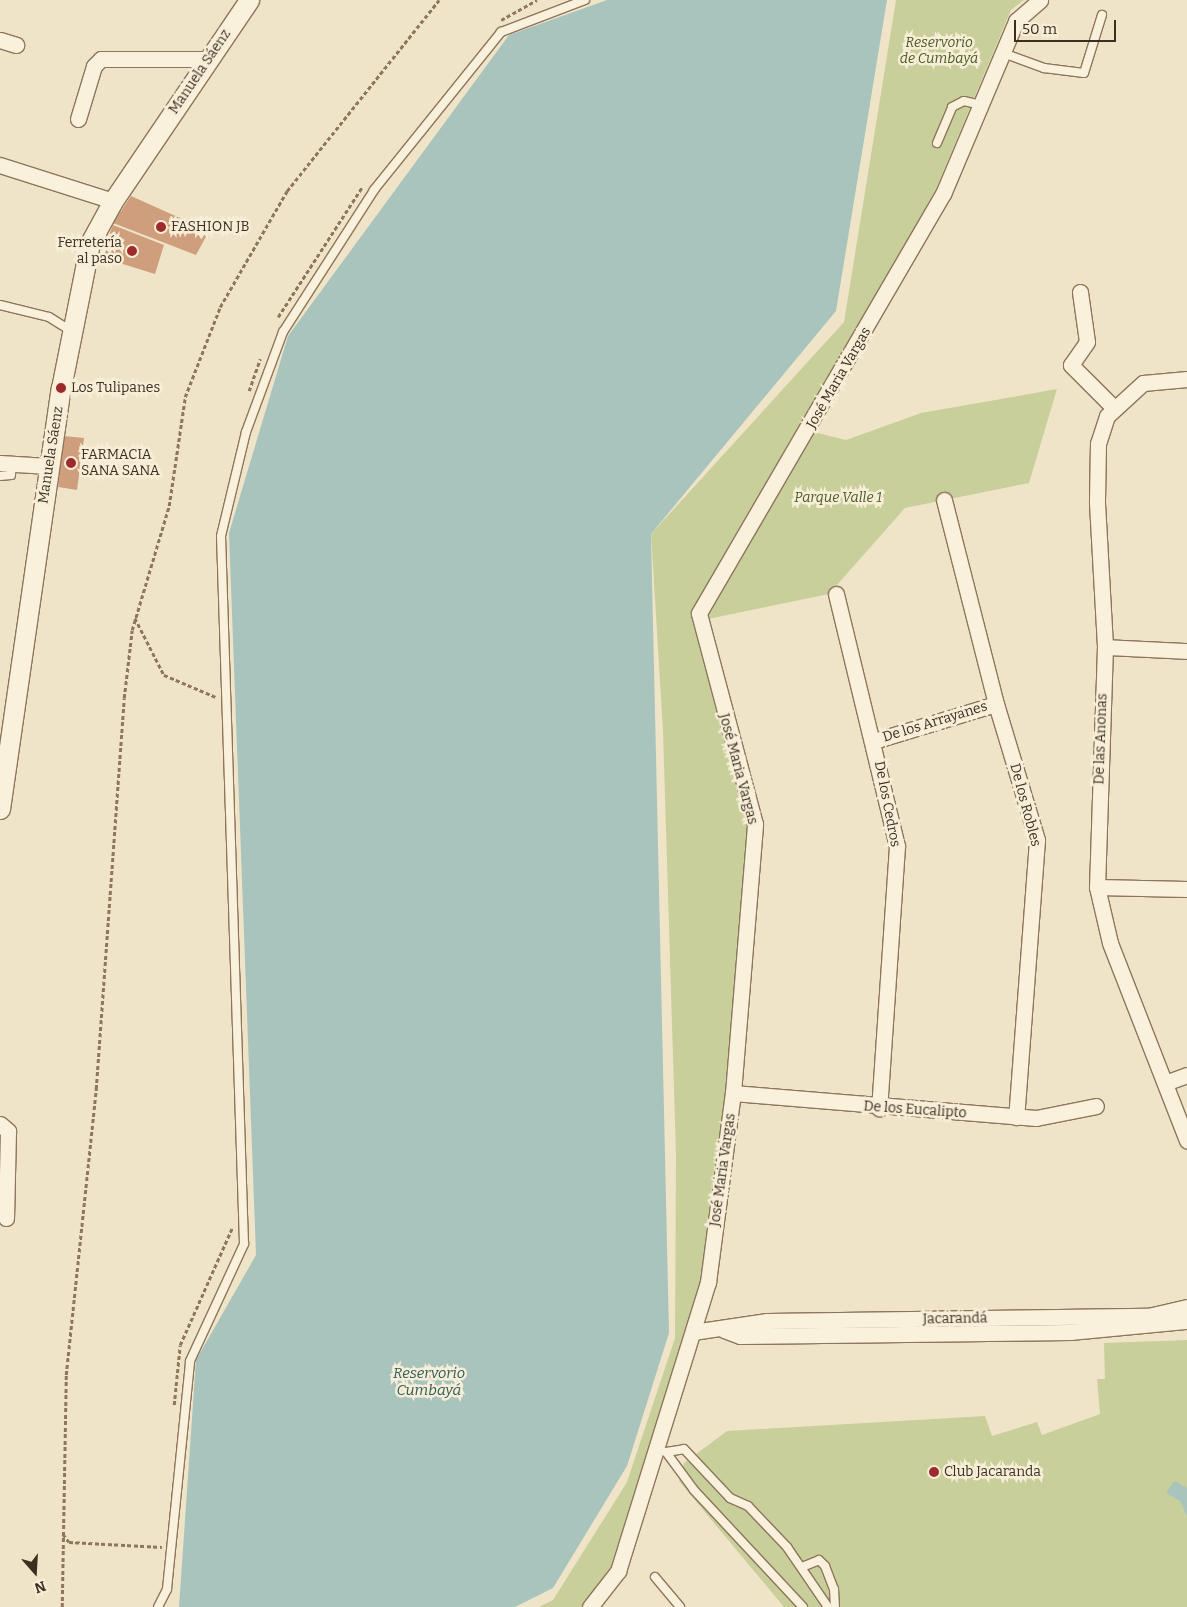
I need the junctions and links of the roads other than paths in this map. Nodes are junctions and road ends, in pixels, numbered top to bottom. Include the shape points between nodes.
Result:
1 (249, 0) edge
2 (584, 0) edge
3 (1040, 0) edge
4 (1102, 15) dead end
5 (0, 40) edge
6 (16, 45) dead end
7 (1003, 53) junction
8 (209, 59) junction
9 (982, 105) junction
10 (78, 119) dead end
11 (937, 143) dead end
12 (0, 164) edge
13 (112, 201) junction
14 (1080, 292) dead end
15 (0, 305) edge
16 (71, 331) junction
17 (1187, 379) edge
18 (1114, 408) junction
19 (6, 463) edge
20 (48, 466) junction
21 (0, 476) edge
22 (944, 500) dead end
23 (836, 594) dead end
24 (1105, 647) junction
25 (1187, 651) edge
26 (996, 704) junction
27 (874, 741) junction
28 (0, 809) edge
29 (1097, 887) junction
30 (1187, 889) edge
31 (1187, 1075) edge
32 (1165, 1083) junction
33 (733, 1093) junction
34 (1096, 1106) dead end
35 (879, 1108) junction
36 (1016, 1117) junction
37 (0, 1124) edge
38 (1187, 1140) edge
39 (6, 1218) dead end
40 (1187, 1307) edge
41 (1187, 1321) edge
42 (912, 1326) junction
43 (693, 1332) junction
44 (660, 1448) junction
45 (802, 1567) junction
46 (655, 1577) dead end
47 (158, 1607) edge
48 (590, 1607) edge
49 (680, 1607) edge
50 (803, 1607) edge
51 (828, 1607) edge
52 (836, 1607) edge

1 - 8 street, Manuela Sáenz
2 - 47 lane via 501,32 374,190 283,332 246,432 222,536 244,1244 190,1361 167,1589
3 - 7 street, José Maria Vargas via 1016,21
4 - 7 lane via 1084,73 1044,68
5 - 6 street
7 - 9 street, José Maria Vargas
8 - 10 street via 101,59 94,66
8 - 13 street, Manuela Sáenz
9 - 11 lane via 964,101 952,107
9 - 33 street, José Maria Vargas via 943,194 700,613 755,824
12 - 13 street
13 - 16 street, Manuela Sáenz via 90,243
14 - 18 street via 1087,339 1072,365
15 - 16 lane via 49,317
16 - 20 street, Manuela Sáenz
17 - 18 street, De las Anonas via 1143,383
18 - 24 street, De las Anonas via 1098,443
19 - 20 street
19 - 21 lane via 11,475
20 - 28 street, Manuela Sáenz
22 - 26 street, De los Robles
23 - 27 street, De los Cedros
24 - 25 street
24 - 29 street, De las Anonas
26 - 27 street, De los Arrayanes
26 - 36 street, De los Robles via 1038,854
27 - 35 street, De los Cedros via 897,846
29 - 30 street
29 - 32 street, De las Anonas via 1110,943
31 - 32 street
32 - 38 street, De las Anonas
33 - 35 street, De los Eucalipto
33 - 43 street, José Maria Vargas via 708,1282
34 - 36 street, De los Eucalipto via 1052,1116
35 - 36 street, De los Eucalipto
37 - 39 street via 8,1131
40 - 42 street, Jacarandá via 1148,1316
41 - 42 street, Jacarandá via 1070,1332
42 - 43 street, Jacarandá via 740,1336 724,1330
43 - 44 street, José Maria Vargas
44 - 45 lane via 684,1449 730,1498 748,1506
44 - 48 street, José Maria Vargas via 618,1571
44 - 50 lane via 694,1490
45 - 51 lane
45 - 52 lane via 819,1560 825,1566 834,1589
46 - 49 lane

